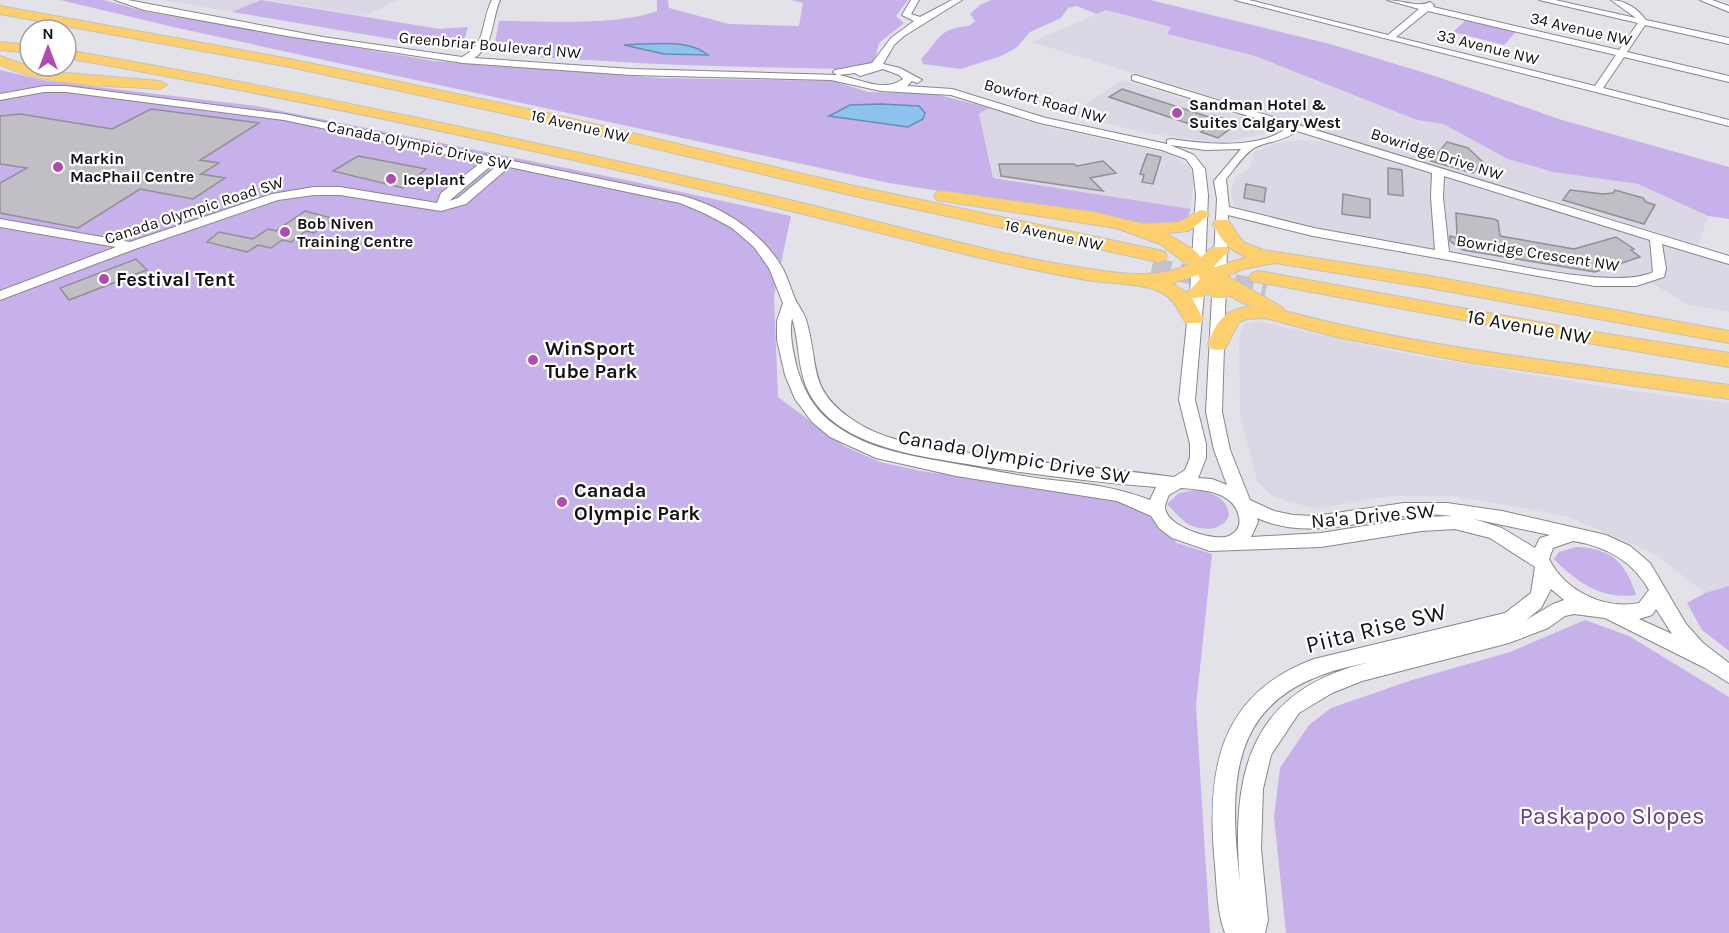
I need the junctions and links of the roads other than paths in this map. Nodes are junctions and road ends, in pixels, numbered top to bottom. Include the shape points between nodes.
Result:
1 (8, 0) edge
2 (118, 0) edge
3 (138, 0) edge
4 (486, 0) edge
5 (496, 0) edge
6 (915, 0) edge
7 (958, 0) edge
8 (1239, 0) edge
9 (1391, 0) edge
10 (1435, 0) edge
11 (1543, 0) edge
12 (1615, 0) edge
13 (1704, 0) edge
14 (60, 7) dead end
15 (1426, 8) junction
16 (1729, 9) edge
17 (0, 10) edge
18 (922, 21) junction
19 (1644, 22) junction
20 (159, 30) junction
21 (908, 30) junction
22 (1389, 38) junction
23 (1729, 41) edge
24 (486, 42) junction
25 (1621, 53) junction
26 (78, 56) edge
27 (164, 56) dead end
28 (467, 57) junction
29 (519, 59) junction
30 (0, 60) edge
31 (290, 63) junction
32 (870, 68) junction
33 (907, 74) junction
34 (266, 76) dead end
35 (1135, 78) dead end
36 (1729, 79) edge
37 (863, 84) junction
38 (890, 88) junction
39 (1597, 90) junction
40 (370, 96) dead end
41 (0, 97) edge
42 (543, 117) junction
43 (1729, 123) edge
44 (440, 126) junction
45 (1295, 127) junction
46 (1276, 138) junction
47 (1341, 141) junction
48 (1252, 143) junction
49 (1208, 147) junction
50 (1192, 159) junction
51 (490, 161) junction
52 (506, 164) junction
53 (1235, 164) junction
54 (1438, 172) junction
55 (441, 207) junction
56 (1200, 215) junction
57 (923, 217) junction
58 (1222, 217) junction
59 (0, 223) edge
60 (869, 224) junction
61 (1134, 226) junction
62 (1159, 235) junction
63 (86, 238) junction
64 (1657, 238) junction
65 (131, 246) junction
66 (1444, 255) junction
67 (1729, 260) edge
68 (1314, 263) junction
69 (83, 265) junction
70 (1154, 268) junction
71 (1209, 270) junction
72 (1131, 279) junction
73 (1197, 293) joint
74 (0, 296) edge
75 (790, 303) junction
76 (1291, 318) junction
77 (1193, 319) junction
78 (1729, 337) edge
79 (1218, 344) junction
80 (1729, 360) edge
81 (1729, 372) edge
82 (1729, 392) edge
83 (1176, 483) junction
84 (1244, 503) junction
85 (1156, 511) junction
86 (1573, 534) junction
87 (1224, 544) junction
88 (1542, 567) junction
89 (1658, 594) junction
90 (1598, 609) junction
91 (1710, 661) junction
92 (1729, 674) edge
93 (1237, 933) edge
94 (1253, 933) edge

1 - 20 highway
2 - 28 street, Greenbriar Boulevard NW via 383,50
3 - 28 street, Greenbriar Boulevard NW
4 - 28 street
5 - 24 street
6 - 18 street via 906,15
7 - 18 street
8 - 22 street, 33 Avenue NW
9 - 15 street, 34 Avenue NW
10 - 15 street
11 - 19 street
12 - 19 street
13 - 16 street
14 - 20 highway
15 - 22 street
15 - 25 street, 34 Avenue NW
17 - 31 highway, 16 Avenue NW
18 - 21 street
19 - 23 street
19 - 25 street
20 - 31 highway via 277,56
21 - 32 street via 892,41 880,63
21 - 33 street via 897,44 896,57
22 - 39 street, 33 Avenue NW
24 - 28 street
24 - 29 street via 488,51
25 - 36 street, 34 Avenue NW
25 - 39 street
26 - 44 highway
27 - 34 highway
28 - 29 street, Greenbriar Boulevard NW
28 - 37 street, Greenbriar Boulevard NW via 645,73 834,77
29 - 32 street, Greenbriar Boulevard NW via 772,72
30 - 60 highway via 43,75 215,91
31 - 42 highway, 16 Avenue NW
32 - 33 street, Greenbriar Boulevard NW via 891,68
32 - 37 street via 858,76
33 - 38 street via 904,84
33 - 49 street, Bowfort Road NW via 923,82 970,91 1066,121
35 - 45 street, Bowridge Drive NW
37 - 38 street, Greenbriar Boulevard NW
38 - 50 street, Bowfort Road NW via 952,92 1038,119 1165,147
39 - 43 street, 33 Avenue NW
40 - 57 highway, 16 Avenue NW via 579,137
41 - 51 street, Canada Olympic Drive SW via 57,88 138,96 284,117
42 - 61 highway via 656,136 879,184
42 - 70 highway, 16 Avenue NW
44 - 57 highway via 599,151
44 - 60 highway
45 - 46 street, Bowfort Road NW
45 - 47 street, Bowridge Drive NW
46 - 47 street
46 - 48 street, Bowfort Road NW
47 - 54 street, Bowridge Drive NW
48 - 49 street, Bowfort Road NW
48 - 53 street
49 - 50 street via 1192,150
49 - 53 street via 1230,152
50 - 53 street, Bowfort Road NW via 1212,168
50 - 56 street via 1200,173
51 - 52 street, Canada Olympic Drive SW
51 - 55 street via 445,196
52 - 55 street via 462,201
52 - 75 street, Canada Olympic Drive SW via 664,195 718,215 763,249 780,276
53 - 58 street via 1220,179
54 - 64 street, Bowridge Drive NW
54 - 66 street, Bowridge Crescent NW
55 - 65 street, Canada Olympic Road SW via 339,191 294,194 252,204
56 - 61 highway via 1176,229
56 - 71 street
57 - 70 highway, 16 Avenue NW
58 - 66 street, Bowridge Crescent NW via 1243,213 1313,232
58 - 68 highway via 1229,239 1245,251
58 - 71 street
59 - 63 street
60 - 72 highway via 1015,260
61 - 62 highway
62 - 70 highway via 1174,251 1176,261 1168,274
62 - 71 highway
63 - 65 street
63 - 69 street via 96,247 92,258
64 - 66 street, Bowridge Crescent NW via 1653,246 1659,274 1648,281 1625,283 1595,282
64 - 67 street, Bowridge Drive NW
65 - 69 street, Canada Olympic Road SW
68 - 71 highway via 1265,260
68 - 78 highway
69 - 74 street, Canada Olympic Road SW
70 - 71 highway via 1171,277
70 - 72 highway
71 - 73 highway
71 - 76 highway via 1260,305
71 - 79 street
72 - 77 highway via 1174,290 1185,300
73 - 77 street
75 - 83 street, Canada Olympic Drive SW via 800,321 806,374 814,392 829,410 862,432 904,447 1012,466
75 - 85 street, Canada Olympic Drive SW via 784,321 796,391 820,421 844,438 900,460 1110,493 1139,501
76 - 79 highway via 1258,312 1238,315 1225,326
76 - 82 highway via 1346,333 1462,355
77 - 83 street via 1187,400 1198,458 1192,474
79 - 84 street via 1214,412 1222,450
80 - 81 highway, 16 Avenue NW via 1263,283 1483,332
83 - 84 street via 1213,485
83 - 85 street via 1158,496
84 - 86 street, Na'a Drive SW via 1268,517 1301,523 1428,508 1468,512
84 - 87 street via 1250,519 1247,532
85 - 87 street via 1185,536 1204,543
86 - 88 street, Piita Rise SW via 1558,536 1547,543 1540,555
86 - 89 street, Na'a Drive SW via 1603,540 1632,556 1650,575
87 - 88 street, Na'a Drive SW via 1351,536 1420,523 1455,524 1489,530
88 - 90 street, Na'a Drive SW via 1557,586
88 - 93 street, Piita Rise SW via 1544,585 1540,596 1524,612 1495,624 1310,669 1279,685 1252,710 1236,736 1224,788 1233,922
89 - 90 street, Piita Rise SW via 1651,605 1637,611
89 - 91 street via 1671,621
90 - 91 street
90 - 94 street, Piita Rise SW via 1560,609 1509,635 1360,673 1325,687 1292,707 1261,752 1252,789 1250,849 1256,920
91 - 92 street

